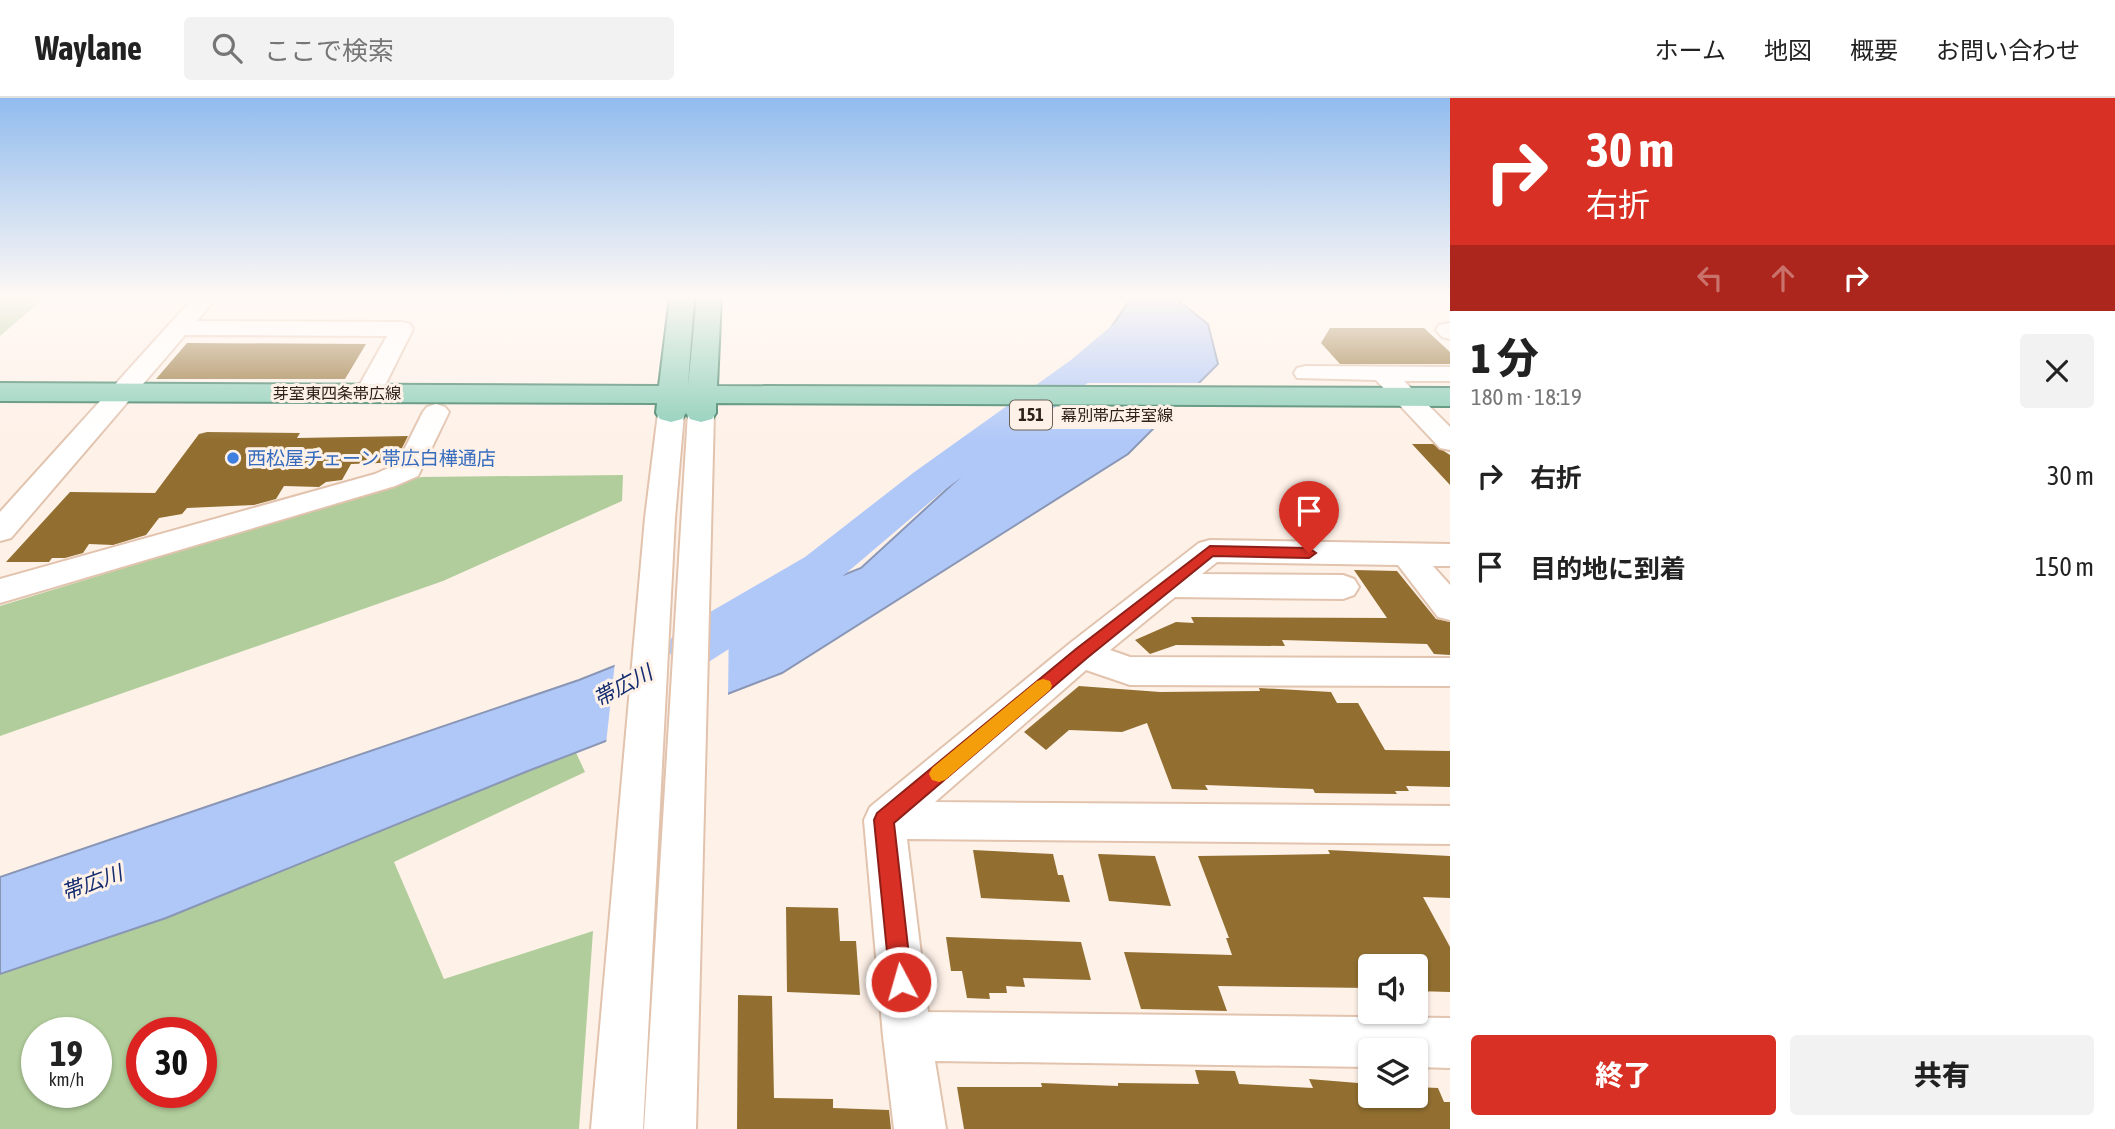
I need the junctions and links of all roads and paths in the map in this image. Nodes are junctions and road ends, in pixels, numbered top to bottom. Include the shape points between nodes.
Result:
1 (163, 345) edge
2 (393, 345) edge
3 (684, 345) edge
4 (699, 345) edge
5 (1306, 373) dead end
6 (1383, 373) junction
7 (1450, 374) edge
8 (0, 392) edge
9 (368, 393) junction
10 (1450, 397) edge
11 (112, 401) junction
12 (686, 403) junction
13 (1207, 405) junction
14 (0, 410) edge
15 (1427, 410) edge
16 (436, 412) junction
17 (1450, 442) edge
18 (10, 508) edge
19 (0, 531) edge
20 (1407, 555) junction
21 (1450, 555) edge
22 (1167, 585) junction
23 (1343, 587) dead end
24 (0, 591) edge
25 (1450, 608) edge
26 (1082, 654) junction
27 (1450, 672) edge
28 (884, 820) junction
29 (1450, 825) edge
30 (907, 1036) junction
31 (1450, 1043) edge
32 (617, 1129) edge
33 (670, 1129) edge
34 (920, 1129) edge

1 - 11 street
2 - 9 street
3 - 12 main road
4 - 12 main road
5 - 6 street
6 - 7 street
6 - 15 street
8 - 11 main road, 芽室東四条帯広線
9 - 11 main road, 芽室東四条帯広線
9 - 12 main road, 芽室東四条帯広線
10 - 15 main road, 幕別帯広芽室線 / 151
11 - 14 main road, 芽室東四条帯広線
11 - 16 main road, 芽室東四条帯広線
11 - 18 street
12 - 13 main road, 幕別帯広芽室線 / 151 via 888,394
12 - 13 main road, 幕別帯広芽室線 / 151 via 864,414
12 - 16 main road, 芽室東四条帯広線
12 - 32 street via 660,518
12 - 33 street via 699,503
13 - 15 main road, 幕別帯広芽室線 / 151
15 - 17 street
16 - 24 street via 408,470 397,475
18 - 19 street
20 - 21 street
20 - 22 street via 1210,551
20 - 25 street
22 - 23 street
22 - 26 street
26 - 27 street via 1130,671
26 - 28 street
28 - 29 street
28 - 30 street
30 - 31 street
30 - 34 street

